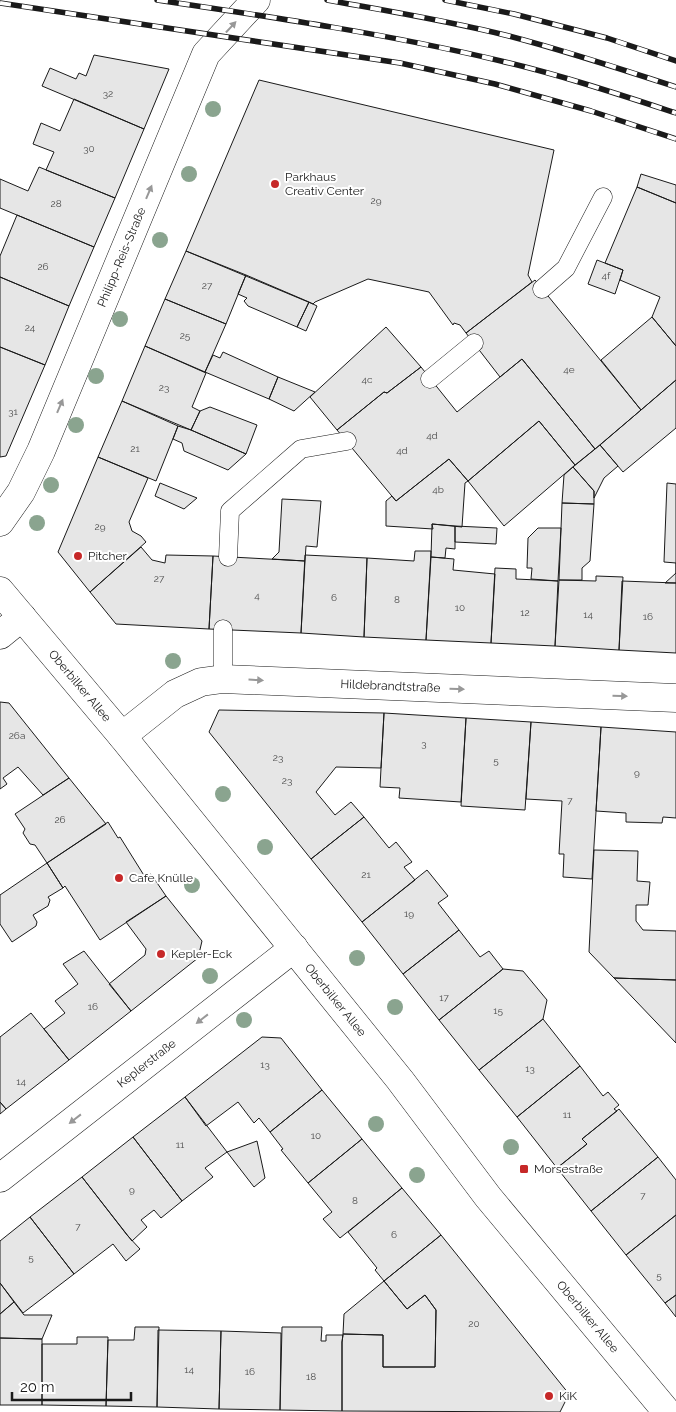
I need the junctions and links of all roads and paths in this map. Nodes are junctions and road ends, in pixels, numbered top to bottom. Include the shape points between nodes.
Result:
1 (256, 0) edge
2 (603, 197) dead end
3 (542, 289) dead end
4 (474, 343) dead end
5 (430, 379) dead end
6 (347, 441) dead end
7 (0, 522) edge
8 (228, 557) dead end
9 (0, 590) edge
10 (22, 617) junction
11 (223, 629) dead end
12 (0, 635) edge
13 (223, 679) junction
14 (676, 698) edge
15 (122, 736) junction
16 (294, 948) junction
17 (0, 1178) edge
18 (667, 1412) edge

7 -> 1 street, Philipp-Reis-Straße via 21,492 41,451 206,54
2 - 3 lane via 566,268
4 - 5 lane
6 - 8 lane via 301,449 230,511
9 - 10 street, Oberbilker Allee
10 - 12 street
10 - 15 street, Oberbilker Allee
11 - 13 lane
13 -> 14 street, Hildebrandtstraße
13 - 15 street, Hildebrandtstraße via 201,682 176,694
15 - 16 street, Oberbilker Allee
16 -> 17 street, Keplerstraße
16 - 18 street, Oberbilker Allee via 488,1197

